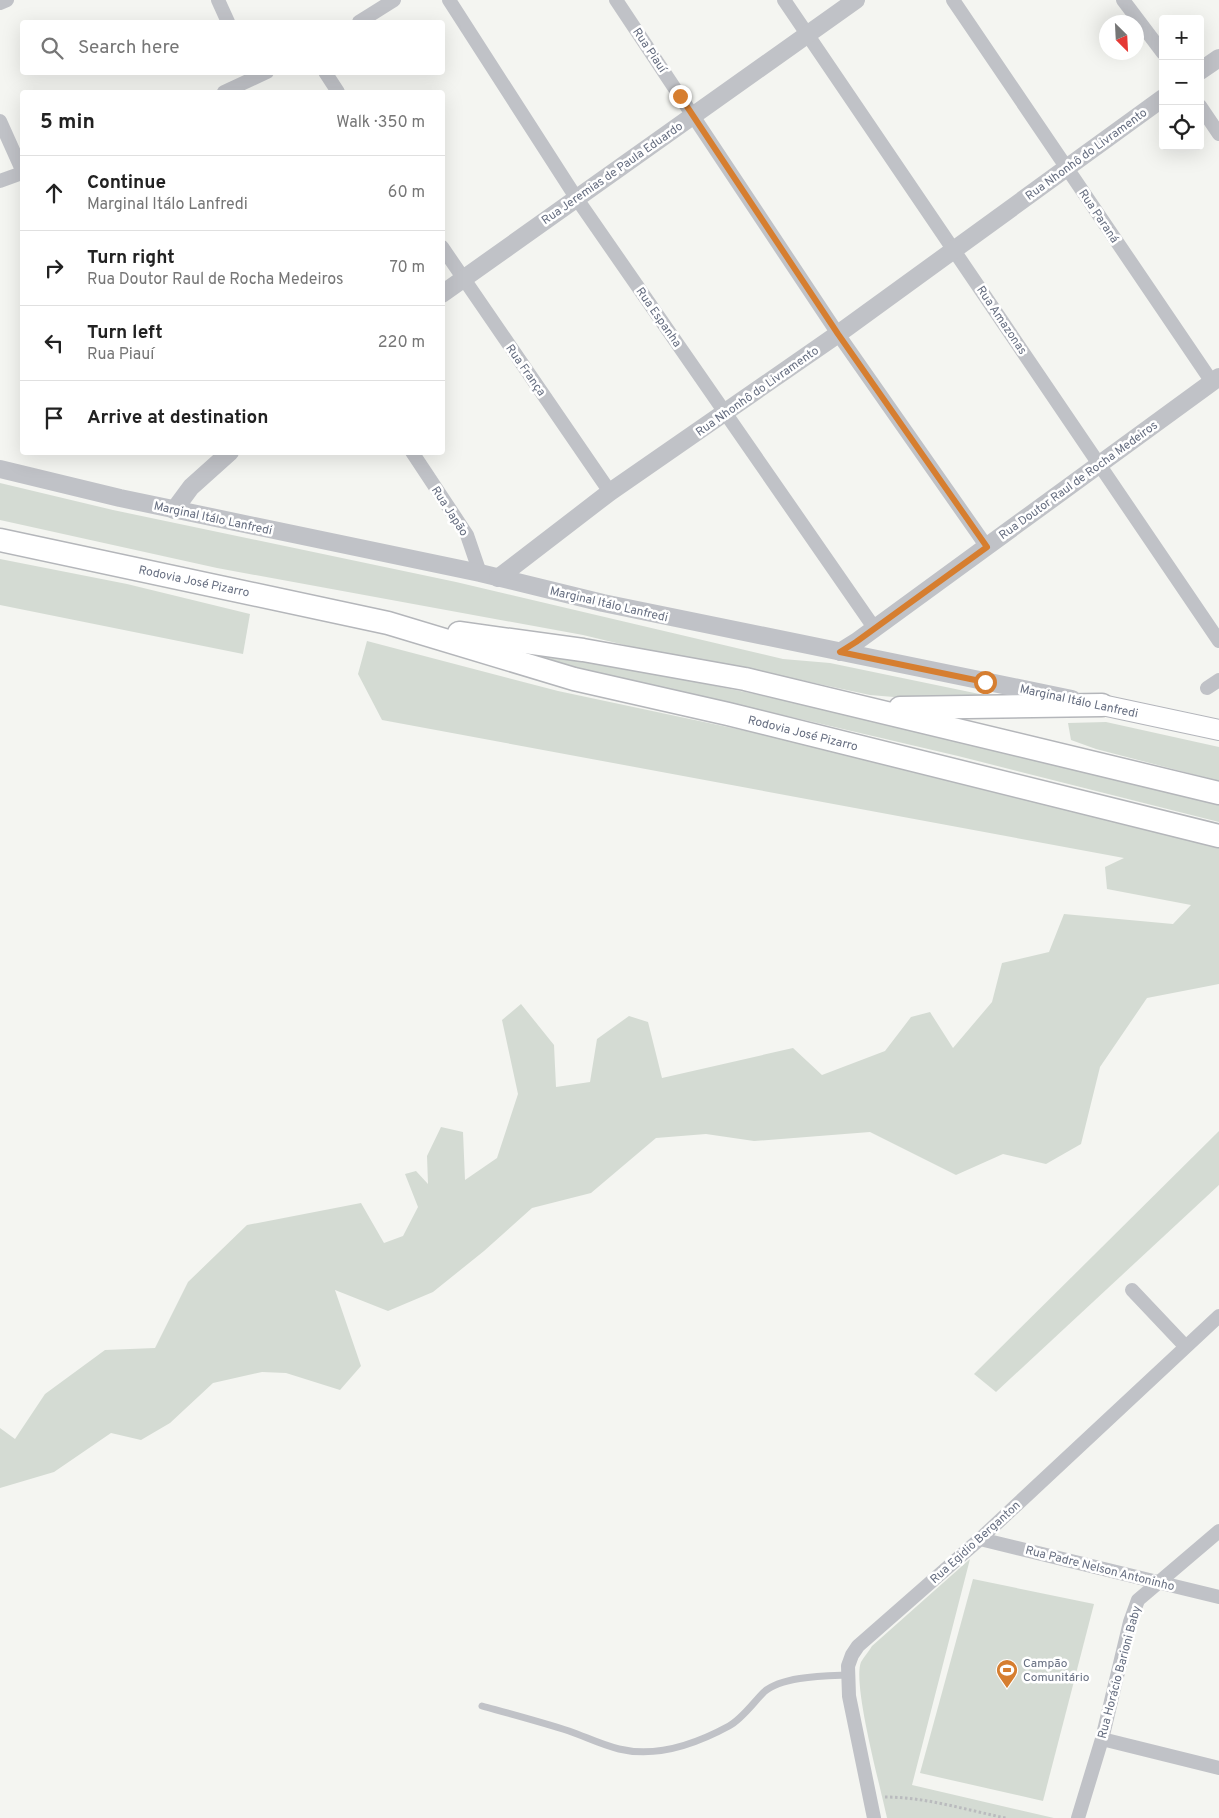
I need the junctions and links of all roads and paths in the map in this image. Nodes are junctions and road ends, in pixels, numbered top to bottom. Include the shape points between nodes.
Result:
1 (7, 0) edge
2 (218, 0) edge
3 (394, 0) edge
4 (449, 0) edge
5 (616, 0) edge
6 (784, 0) edge
7 (856, 0) edge
8 (953, 0) edge
9 (1123, 0) edge
10 (0, 3) edge
11 (227, 20) edge
12 (361, 20) edge
13 (808, 34) junction
14 (1159, 48) edge
15 (1219, 58) edge
16 (1204, 68) edge
17 (327, 75) edge
18 (251, 76) edge
19 (227, 90) edge
20 (337, 90) edge
21 (1159, 101) edge
22 (1204, 112) edge
23 (694, 115) junction
24 (0, 120) edge
25 (1219, 134) edge
26 (20, 166) edge
27 (1066, 168) junction
28 (20, 172) edge
29 (0, 181) edge
30 (577, 199) junction
31 (955, 250) junction
32 (445, 252) edge
33 (463, 280) junction
34 (445, 292) edge
35 (838, 334) junction
36 (1216, 379) edge
37 (725, 413) junction
38 (227, 455) edge
39 (414, 455) edge
40 (1100, 464) junction
41 (0, 469) edge
42 (610, 492) junction
43 (174, 510) junction
44 (0, 540) edge
45 (987, 547) junction
46 (480, 574) junction
47 (498, 578) junction
48 (388, 624) junction
49 (874, 629) junction
50 (1219, 641) edge
51 (840, 652) junction
52 (1219, 680) edge
53 (1208, 688) dead end
54 (1102, 705) junction
55 (865, 709) junction
56 (1219, 730) edge
57 (1219, 793) edge
58 (1219, 836) edge
59 (1132, 1290) dead end
60 (1219, 1316) edge
61 (1185, 1346) junction
62 (1219, 1531) edge
63 (980, 1539) junction
64 (1159, 1582) junction
65 (1219, 1597) edge
66 (848, 1675) junction
67 (482, 1706) dead end
68 (1102, 1739) junction
69 (1219, 1768) edge
70 (869, 1797) junction
71 (874, 1818) edge
72 (1006, 1818) edge
73 (1078, 1818) edge

1 - 10 street
2 - 11 street
3 - 12 street
4 - 30 street, Rua Espanha
5 - 23 street, Rua Piauí
6 - 13 street, Rua Amazonas
7 - 13 street, Rua Jeremias de Paula Eduardo
8 - 27 street, Rua Paraná
9 - 14 street
13 - 23 street, Rua Jeremias de Paula Eduardo
13 - 31 street, Rua Amazonas
15 - 16 street
17 - 20 street
18 - 19 street
21 - 27 street, Rua Nhonhô do Livramento
22 - 25 street
23 - 30 street, Rua Jeremias de Paula Eduardo
23 - 35 street, Rua Piauí
24 - 26 street
27 - 31 street, Rua Nhonhô do Livramento
27 - 36 street, Rua Paraná
28 - 29 street
30 - 33 street, Rua Jeremias de Paula Eduardo
30 - 37 street, Rua Espanha
31 - 35 street, Rua Nhonhô do Livramento
31 - 40 street, Rua Amazonas
32 - 33 street, Rua França
33 - 34 street, Rua Jeremias de Paula Eduardo
33 - 42 street, Rua França
35 - 37 street, Rua Nhonhô do Livramento
35 - 45 street, Rua Piauí
36 - 40 street, Rua Doutor Raul de Rocha Medeiros
37 - 42 street, Rua Nhonhô do Livramento
37 - 49 street, Rua Espanha
38 - 43 street via 190,487
39 - 46 street, Rua Japão via 467,535
40 - 45 street, Rua Doutor Raul de Rocha Medeiros
40 - 50 street, Rua Amazonas
41 - 43 street, Marginal Itálo Lanfredi
42 - 47 street, Rua Nhonhô do Livramento
43 - 46 street, Marginal Itálo Lanfredi
44 - 48 main road, Rodovia José Pizarro
45 - 49 street, Rua Doutor Raul de Rocha Medeiros
46 - 47 street, Marginal Itálo Lanfredi
47 - 51 street, Marginal Itálo Lanfredi
48 - 55 main road, Rodovia José Pizarro via 583,650 746,679
48 - 58 main road, Rodovia José Pizarro via 574,679
49 - 51 street, Rua Doutor Raul de Rocha Medeiros
51 - 54 street, Marginal Itálo Lanfredi
52 - 53 street
54 - 55 main road
54 - 56 main road, Marginal Itálo Lanfredi
55 - 57 main road, Rodovia José Pizarro
59 - 61 street
60 - 61 street, Rua Egidio Berganton
61 - 63 street, Rua Egidio Berganton
62 - 64 street, Rua Horácio Barioni Baby
63 - 64 street, Rua Padre Nelson Antoninho
63 - 66 street, Rua Egidio Berganton via 858,1646 848,1666
64 - 65 street, Rua Padre Nelson Antoninho
64 - 68 street, Rua Horácio Barioni Baby via 1138,1600 1130,1622
66 - 67 lane via 786,1682 766,1690 731,1725 693,1742 648,1752 622,1750
66 - 70 street, Rua Egidio Berganton via 849,1696
68 - 69 street
68 - 73 street, Rua Horácio Barioni Baby
70 - 71 street, Rua Egidio Berganton
70 - 72 path via 929,1800

